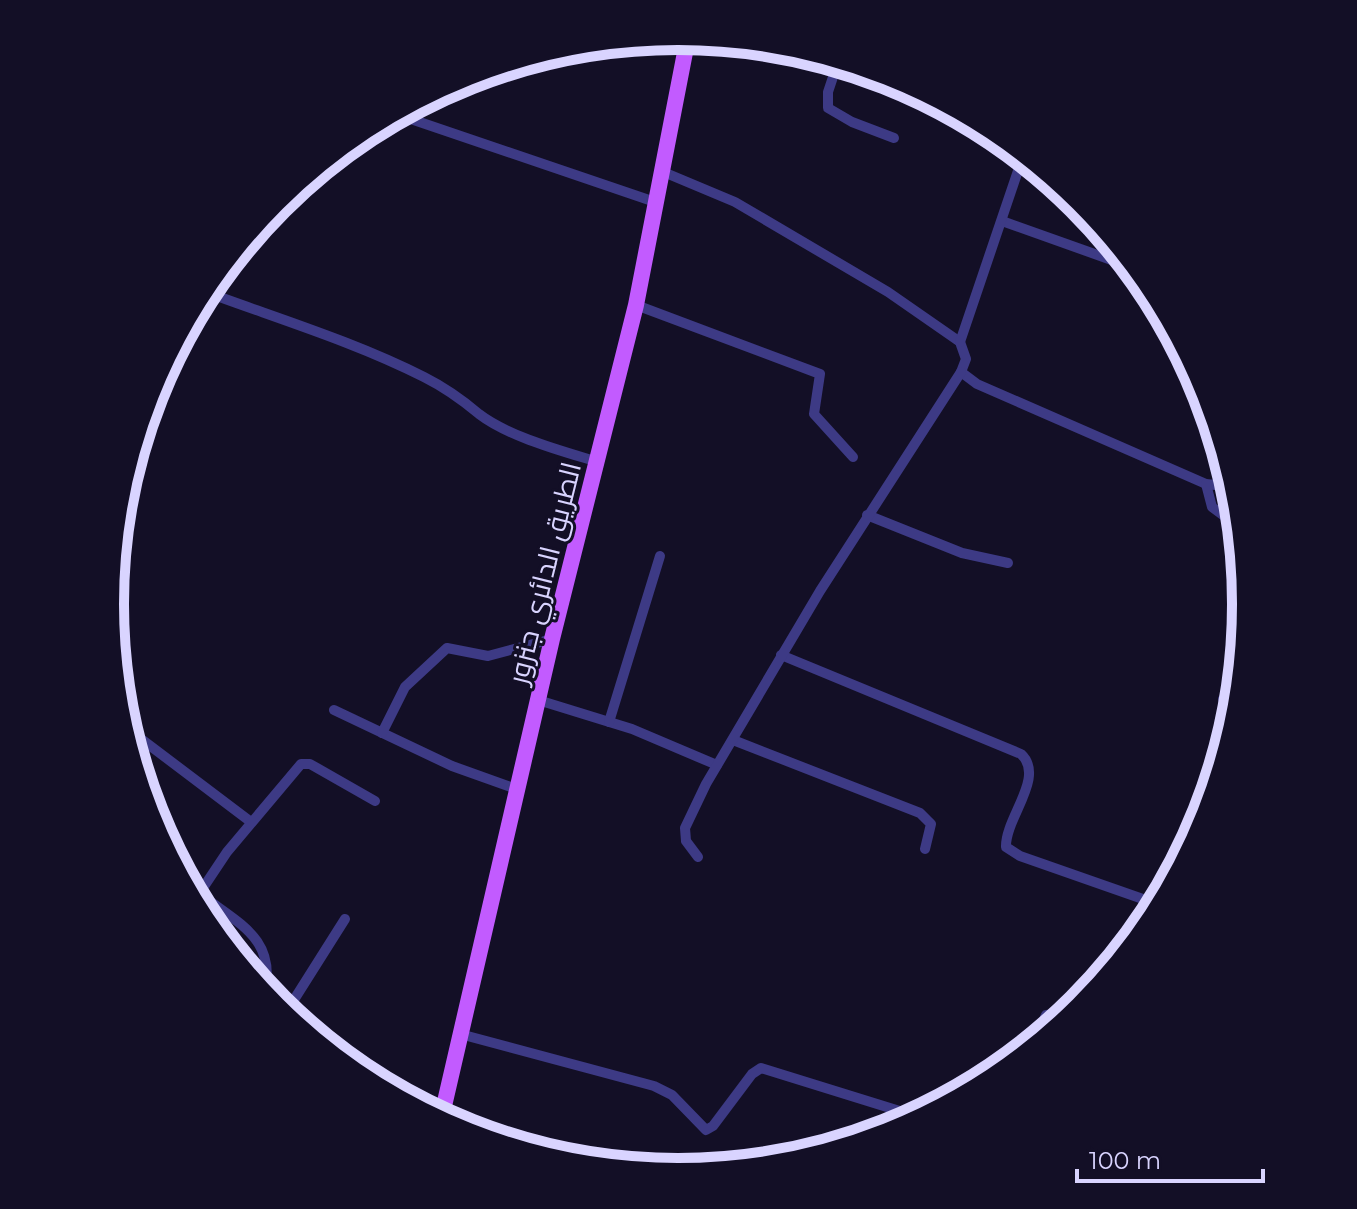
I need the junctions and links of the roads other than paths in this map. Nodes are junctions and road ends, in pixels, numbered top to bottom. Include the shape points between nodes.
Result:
1 (685, 50) edge
2 (834, 73) edge
3 (411, 119) edge
4 (894, 138) dead end
5 (1019, 168) edge
6 (661, 171) junction
7 (655, 202) junction
8 (1002, 221) junction
9 (1113, 260) edge
10 (217, 296) edge
11 (636, 305) junction
12 (960, 342) junction
13 (961, 372) junction
14 (853, 457) dead end
15 (598, 462) junction
16 (1206, 484) junction
17 (1220, 485) edge
18 (867, 515) junction
19 (1226, 517) edge
20 (660, 556) dead end
21 (1008, 563) dead end
22 (552, 639) junction
23 (781, 655) junction
24 (538, 700) junction
25 (334, 710) dead end
26 (609, 722) junction
27 (382, 733) junction
28 (141, 739) edge
29 (733, 740) junction
30 (717, 765) junction
31 (519, 790) junction
32 (375, 801) dead end
33 (251, 822) junction
34 (925, 849) dead end
35 (698, 857) dead end
36 (202, 889) edge
37 (1148, 901) edge
38 (216, 911) edge
39 (345, 919) dead end
40 (267, 976) edge
41 (292, 1003) edge
42 (460, 1034) junction
43 (444, 1107) edge
44 (902, 1112) edge

1 - 6 main road, الطريق الدائري جنزور
2 - 4 street via 828,108
3 - 7 street
5 - 8 street
6 - 7 main road, الطريق الدائري جنزور
6 - 12 street via 769,221
7 - 11 main road, الطريق الدائري جنزور
8 - 9 street
8 - 12 street
10 - 15 street via 409,370 469,402 479,414
11 - 14 street via 818,373 822,378 814,414
11 - 15 main road, الطريق الدائري جنزور
12 - 13 street via 966,359
13 - 16 street via 1033,410
13 - 18 street
15 - 22 main road, الطريق الدائري جنزور
16 - 17 street
16 - 19 street via 1212,507
18 - 21 street via 962,553
18 - 23 street
20 - 26 street
22 - 24 main road, الطريق الدائري جنزور
22 - 27 street via 488,656 447,648 405,687
23 - 29 street
23 - 37 street via 1021,754 1030,774 1006,840 1012,853
24 - 26 street
24 - 31 main road, الطريق الدائري جنزور
25 - 27 street
26 - 30 street
27 - 31 street
28 - 33 street
29 - 30 street
29 - 34 street via 920,813 931,824
30 - 35 street via 685,828 686,841
31 - 42 main road, الطريق الدائري جنزور
32 - 33 street via 305,763
33 - 36 street
38 - 40 street via 264,949
39 - 41 street
42 - 43 main road, الطريق الدائري جنزور
42 - 44 street via 654,1086 669,1092 706,1130 761,1068

